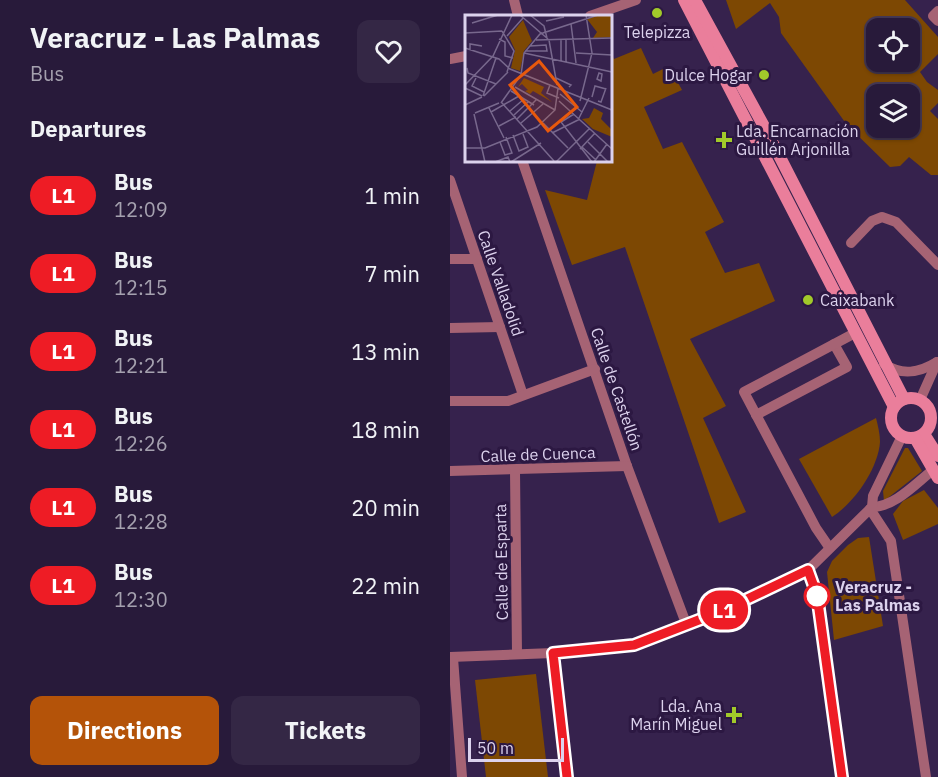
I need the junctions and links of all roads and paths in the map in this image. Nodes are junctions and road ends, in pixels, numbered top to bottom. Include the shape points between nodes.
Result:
1 (514, 0) edge
2 (636, 0) edge
3 (684, 0) edge
4 (695, 0) edge
5 (938, 11) edge
6 (518, 15) edge
7 (593, 15) edge
8 (938, 21) edge
9 (465, 56) edge
10 (450, 59) edge
11 (523, 162) edge
12 (451, 186) edge
13 (851, 243) dead end
14 (450, 259) edge
15 (477, 259) junction
16 (938, 265) edge
17 (500, 327) junction
18 (450, 328) edge
19 (855, 333) junction
20 (834, 344) junction
21 (937, 361) edge
22 (884, 364) junction
23 (595, 369) junction
24 (523, 395) junction
25 (920, 400) junction
26 (450, 401) edge
27 (899, 403) junction
28 (756, 415) junction
29 (902, 436) junction
30 (920, 436) junction
31 (938, 456) edge
32 (627, 466) junction
33 (450, 471) edge
34 (515, 471) junction
35 (936, 474) edge
36 (871, 508) junction
37 (830, 547) junction
38 (808, 570) junction
39 (687, 626) junction
40 (517, 653) junction
41 (553, 653) junction
42 (451, 657) edge
43 (462, 777) edge
44 (567, 777) edge
45 (843, 777) edge
46 (926, 777) edge

1 - 6 street
2 - 7 street
3 - 19 street
4 - 22 street via 766,130
5 - 8 street via 933,16
9 - 10 street
11 - 23 street, Calle de Castellón
12 - 15 street, Calle Valladolid
13 - 16 street via 872,221 882,217 897,222
14 - 15 street
15 - 17 street, Calle Valladolid
17 - 18 street
17 - 24 street, Calle Valladolid
19 - 20 street
19 - 27 street
20 - 28 street via 744,392
20 - 28 street via 847,367
21 - 22 street via 908,372
21 - 25 street
22 - 27 street
23 - 24 street
23 - 32 street, Calle de Castellón
24 - 26 street via 508,401
25 - 27 street
25 - 30 street via 927,406 931,421
27 - 29 street via 891,420
28 - 37 street
29 - 30 street
29 - 36 street
30 - 31 street
30 - 35 street
32 - 34 street, Calle de Cuenca
32 - 39 street, Calle de Castellón
33 - 34 street, Calle de Cuenca
34 - 40 street, Calle de Esparta
35 - 36 street via 882,507
36 - 37 street
36 - 46 street via 891,541
37 - 38 street
38 - 39 street
38 - 45 street via 817,595
39 - 41 street via 634,645
40 - 41 street
40 - 42 street
41 - 44 street
42 - 43 street

